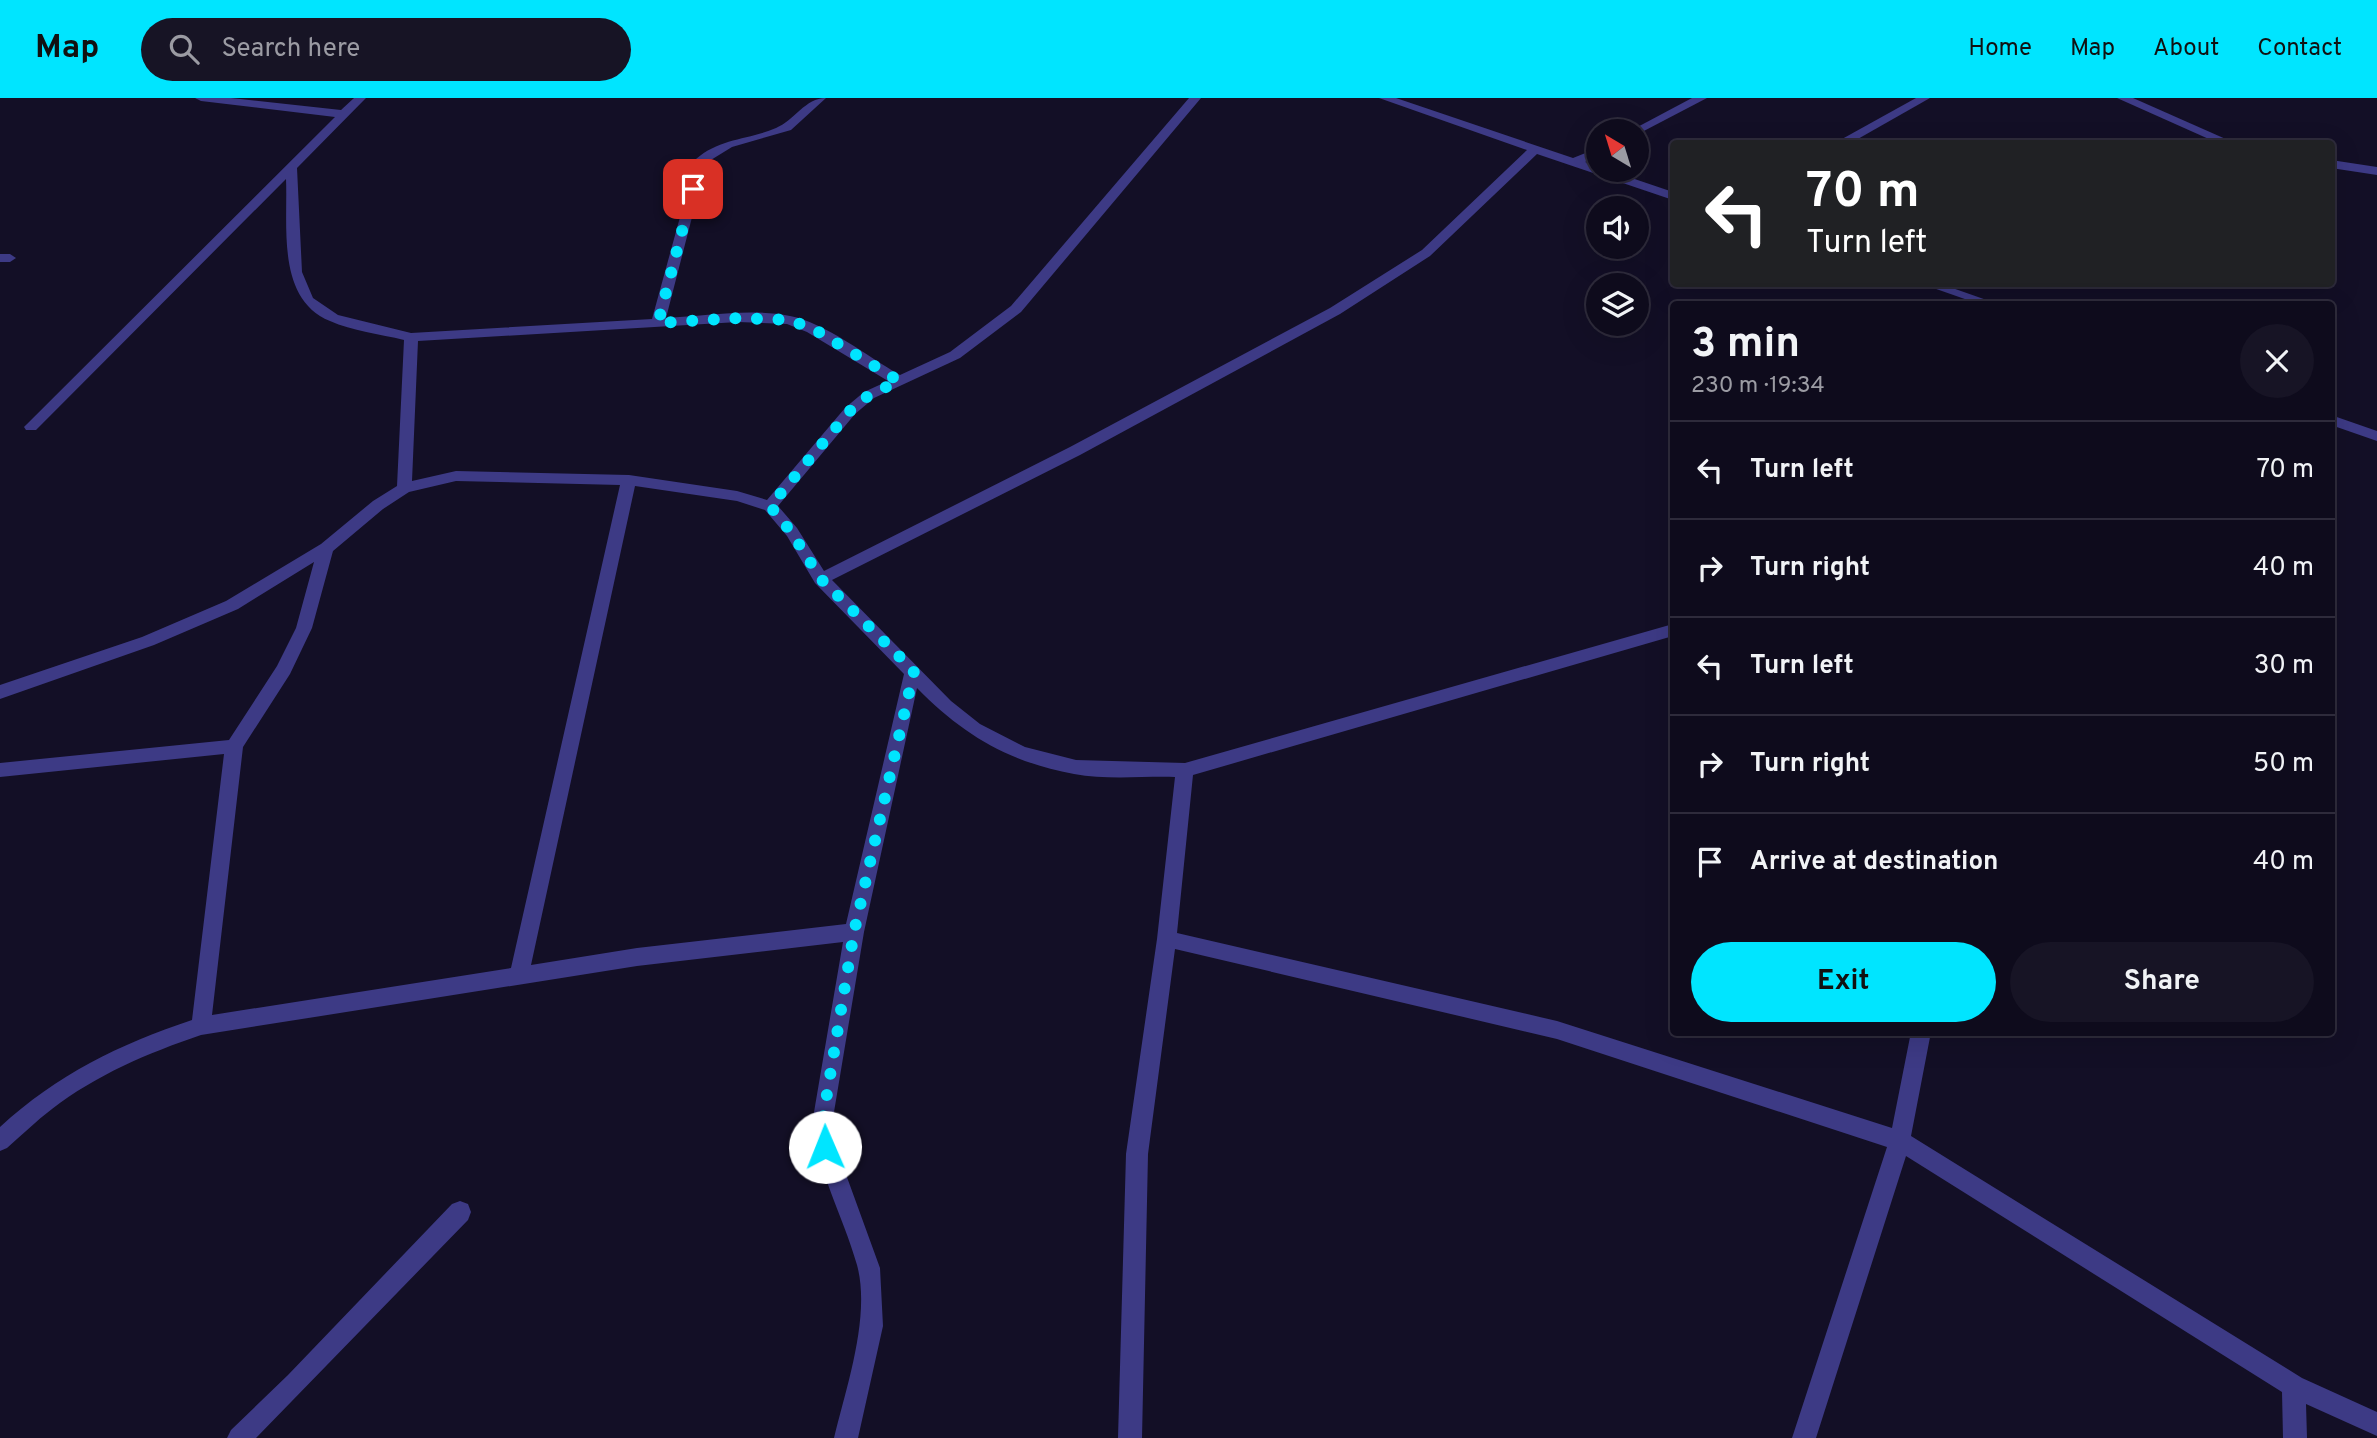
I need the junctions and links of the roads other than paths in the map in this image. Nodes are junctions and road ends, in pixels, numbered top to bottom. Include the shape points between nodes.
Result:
1 (201, 98) edge
2 (360, 98) edge
3 (820, 98) edge
4 (1195, 98) edge
5 (1385, 98) edge
6 (1701, 98) edge
7 (1924, 98) edge
8 (2123, 98) edge
9 (343, 114) junction
10 (1649, 124) edge
11 (1846, 140) edge
12 (2222, 140) edge
13 (1535, 149) junction
14 (1586, 157) edge
15 (1575, 162) junction
16 (2335, 165) edge
17 (290, 167) junction
18 (2377, 171) edge
19 (1670, 195) edge
20 (1938, 287) edge
21 (1982, 301) edge
22 (658, 323) junction
23 (411, 337) junction
24 (899, 381) junction
25 (2335, 422) edge
26 (31, 427) dead end
27 (2377, 436) edge
28 (629, 480) junction
29 (404, 488) junction
30 (770, 506) junction
31 (327, 548) junction
32 (821, 579) junction
33 (1670, 631) edge
34 (914, 671) junction
35 (0, 692) edge
36 (234, 746) junction
37 (0, 770) edge
38 (1185, 771) junction
39 (854, 932) junction
40 (1167, 940) junction
41 (519, 976) junction
42 (201, 1026) junction
43 (1920, 1036) edge
44 (0, 1141) edge
45 (1900, 1141) junction
46 (460, 1212) dead end
47 (2294, 1386) junction
48 (2377, 1424) edge
49 (239, 1438) edge
50 (846, 1438) edge
51 (1130, 1438) edge
52 (1804, 1438) edge
53 (2295, 1438) edge

1 - 9 street
2 - 9 street
3 - 22 street via 784,128 753,140 717,146 700,162
4 - 24 street via 1016,309 955,355
5 - 13 street
6 - 10 street
7 - 11 street
8 - 12 street
9 - 17 street
13 - 15 street
13 - 32 street via 1426,253 1335,311 1076,451
14 - 15 street
15 - 19 street
16 - 18 street
17 - 23 street via 296,272 307,300 333,318
17 - 26 street
20 - 21 street
22 - 23 street
22 - 24 street via 789,320 812,328
23 - 29 street
24 - 30 street via 869,395 850,411
25 - 27 street
28 - 29 street via 456,477
28 - 30 street via 737,496
28 - 41 street
29 - 31 street
30 - 32 street
31 - 35 street via 220,610 148,641
31 - 36 street via 304,628 284,669
32 - 34 street
33 - 38 street
34 - 38 street via 945,706 974,729 1021,753 1076,767
34 - 39 street
36 - 37 street
36 - 42 street
38 - 40 street
39 - 41 street
39 - 50 street via 823,1118 825,1147 869,1268 872,1326
40 - 45 street via 1557,1030
40 - 51 street via 1137,1154
41 - 42 street
42 - 44 street via 108,1063 45,1101
43 - 45 street
45 - 47 street
45 - 52 street
46 - 49 street
47 - 48 street
47 - 53 street

